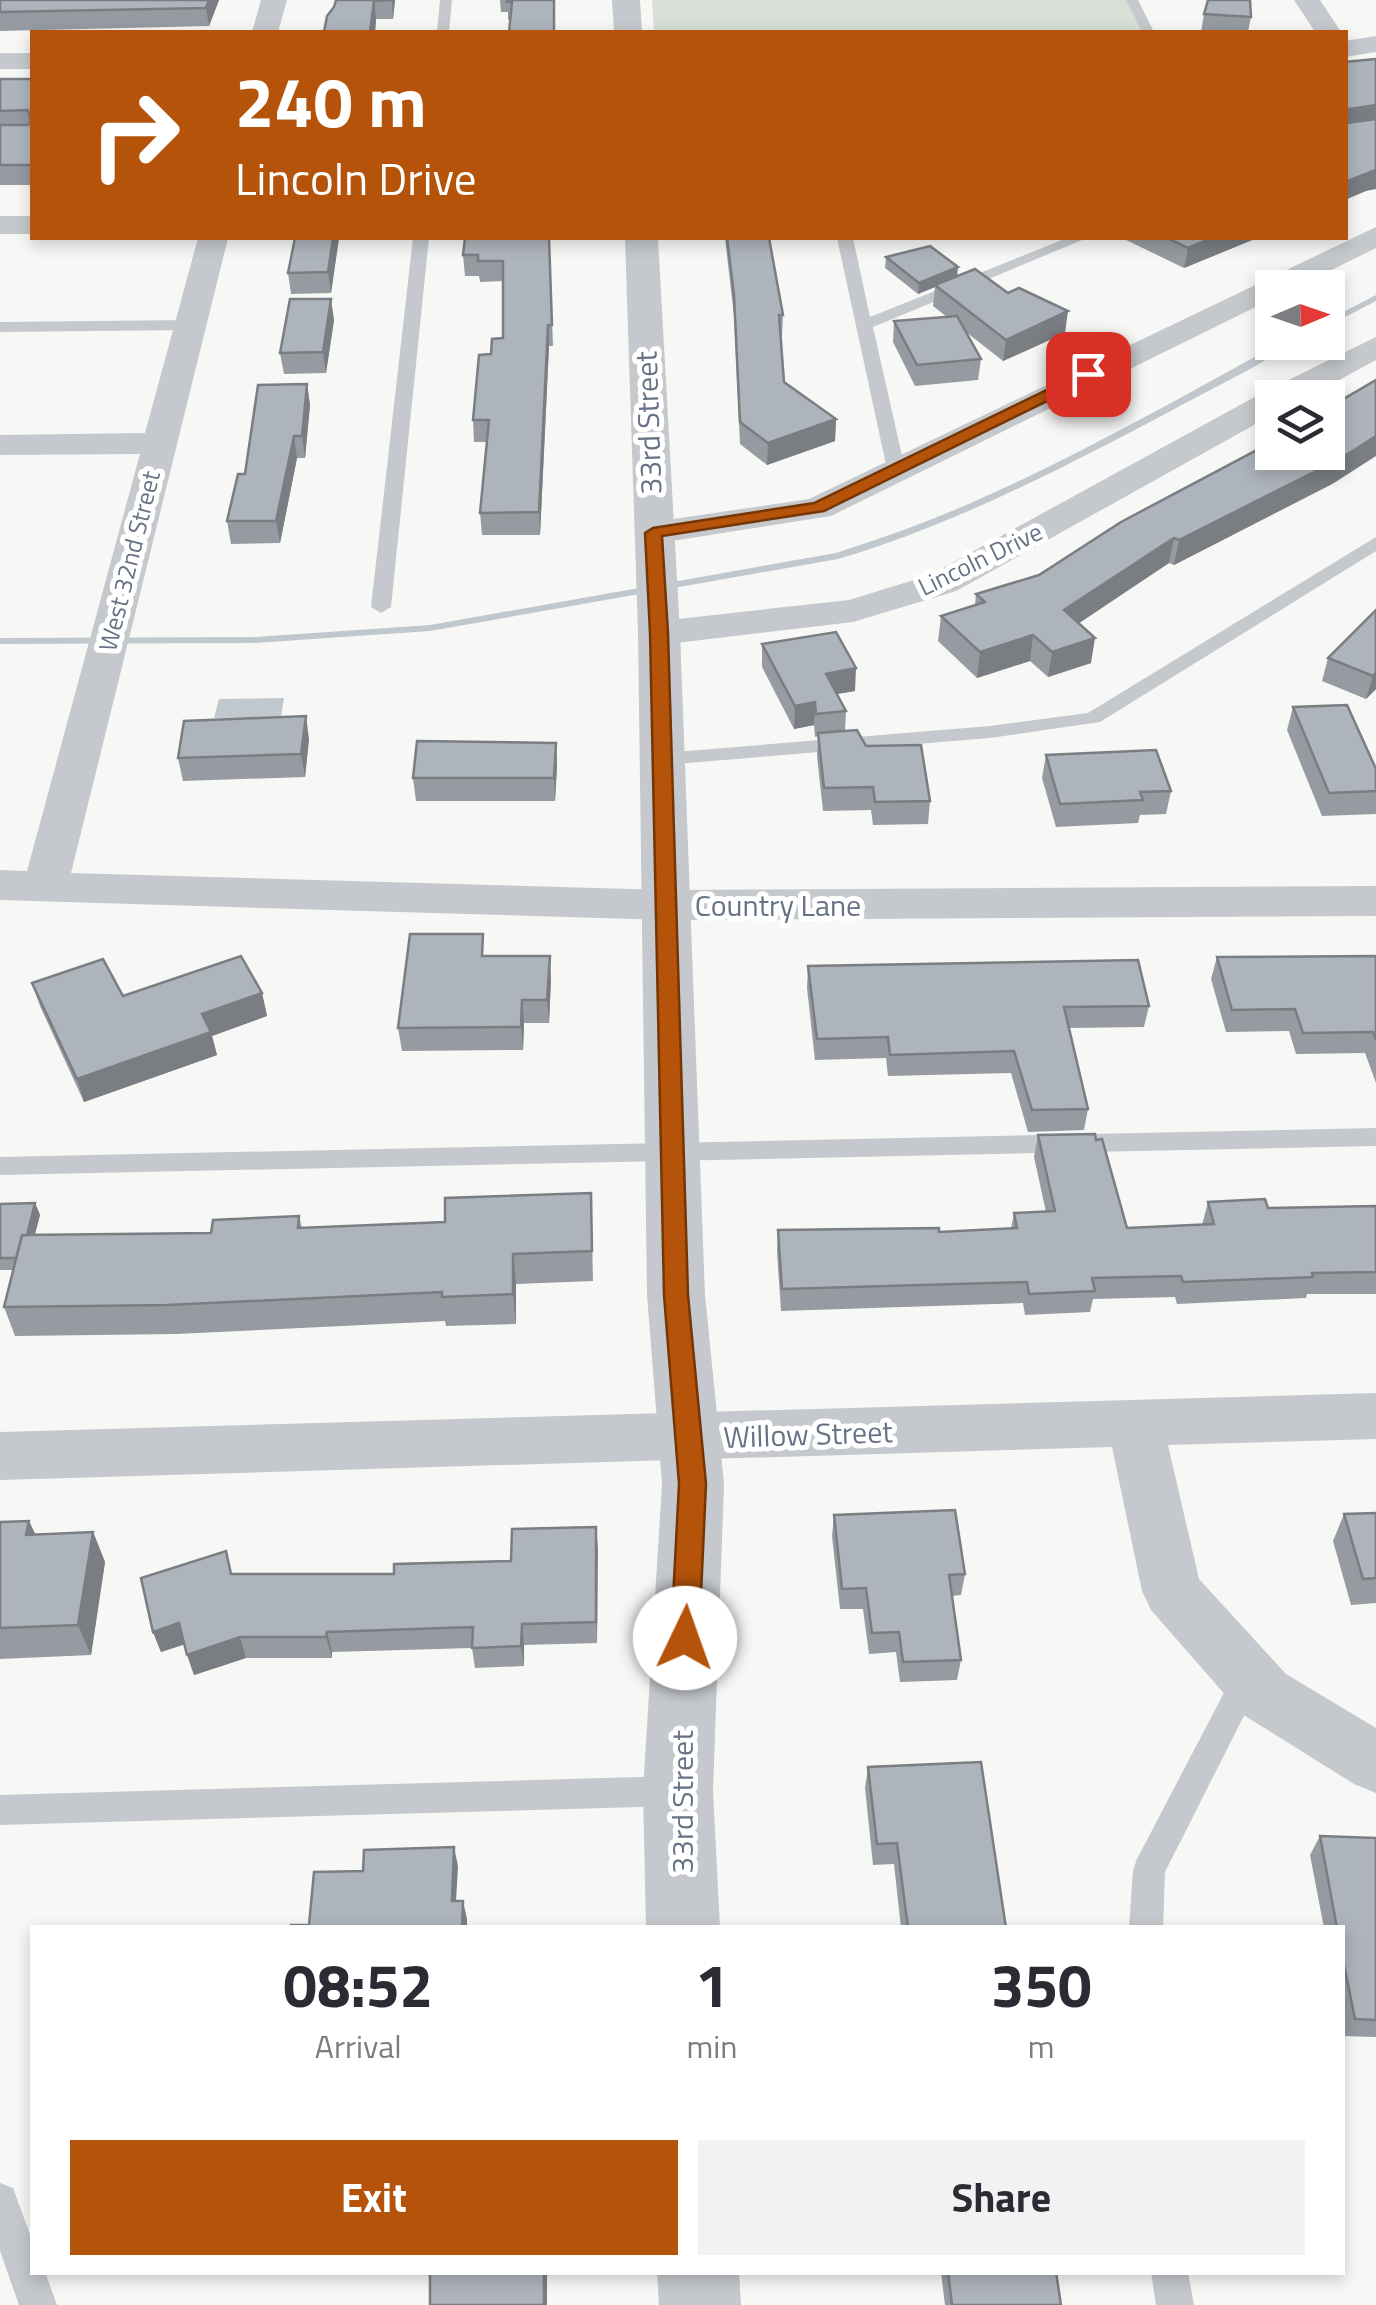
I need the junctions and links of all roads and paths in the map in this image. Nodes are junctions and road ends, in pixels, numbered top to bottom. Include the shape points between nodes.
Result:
1 (274, 0) edge
2 (446, 0) edge
3 (626, 0) edge
4 (1132, 0) edge
5 (1307, 0) edge
6 (266, 30) edge
7 (443, 30) edge
8 (628, 30) edge
9 (1147, 30) edge
10 (1327, 30) edge
11 (1376, 44) edge
12 (1348, 49) edge
13 (0, 61) edge
14 (30, 61) edge
15 (0, 225) edge
16 (30, 225) edge
17 (1376, 236) edge
18 (211, 240) edge
19 (420, 240) edge
20 (640, 240) edge
21 (845, 240) edge
22 (1074, 240) edge
23 (190, 324) junction
24 (866, 324) junction
25 (0, 326) edge
26 (1376, 347) edge
27 (1314, 380) edge
28 (1255, 410) edge
29 (160, 443) junction
30 (0, 445) edge
31 (896, 469) junction
32 (1376, 544) edge
33 (656, 586) junction
34 (381, 608) dead end
35 (663, 760) junction
36 (0, 884) edge
37 (46, 884) junction
38 (1376, 902) edge
39 (666, 906) junction
40 (1376, 1137) edge
41 (673, 1154) junction
42 (0, 1166) edge
43 (1376, 1416) edge
44 (1134, 1422) junction
45 (688, 1439) junction
46 (0, 1456) edge
47 (1249, 1676) junction
48 (1376, 1763) edge
49 (678, 1791) junction
50 (0, 1810) edge
51 (684, 1925) edge
52 (1146, 1925) edge
53 (0, 2201) edge
54 (698, 2275) edge
55 (1169, 2275) edge
56 (38, 2305) edge
57 (700, 2305) edge
58 (1174, 2305) edge

1 - 6 street
2 - 7 lane
3 - 8 street
4 - 9 lane
5 - 10 street
11 - 12 street
13 - 14 street
15 - 16 street
17 - 31 street
18 - 23 street, West 32nd Street
19 - 34 lane
20 - 33 street, 33rd Street
21 - 24 lane
22 - 24 lane
23 - 25 lane
23 - 29 street, West 32nd Street
24 - 31 lane
26 - 27 street
28 - 33 street, Lincoln Drive via 943,582 853,611
29 - 30 street
29 - 37 street, West 32nd Street
31 - 33 street
32 - 35 lane via 1093,718
33 - 35 street, 33rd Street
35 - 39 street, 33rd Street
36 - 37 street, Country Lane
37 - 39 street, Country Lane
38 - 39 street, Country Lane
39 - 41 street, 33rd Street
40 - 41 lane
41 - 42 lane
41 - 45 street, 33rd Street
43 - 44 street, Willow Street
44 - 45 street, Willow Street
44 - 47 street via 1172,1591
45 - 46 street, Willow Street
45 - 49 street, 33rd Street via 692,1484
47 - 48 street via 1264,1694
47 - 52 lane via 1149,1870
49 - 50 lane
49 - 51 street, 33rd Street
53 - 56 lane
54 - 57 street
55 - 58 lane

